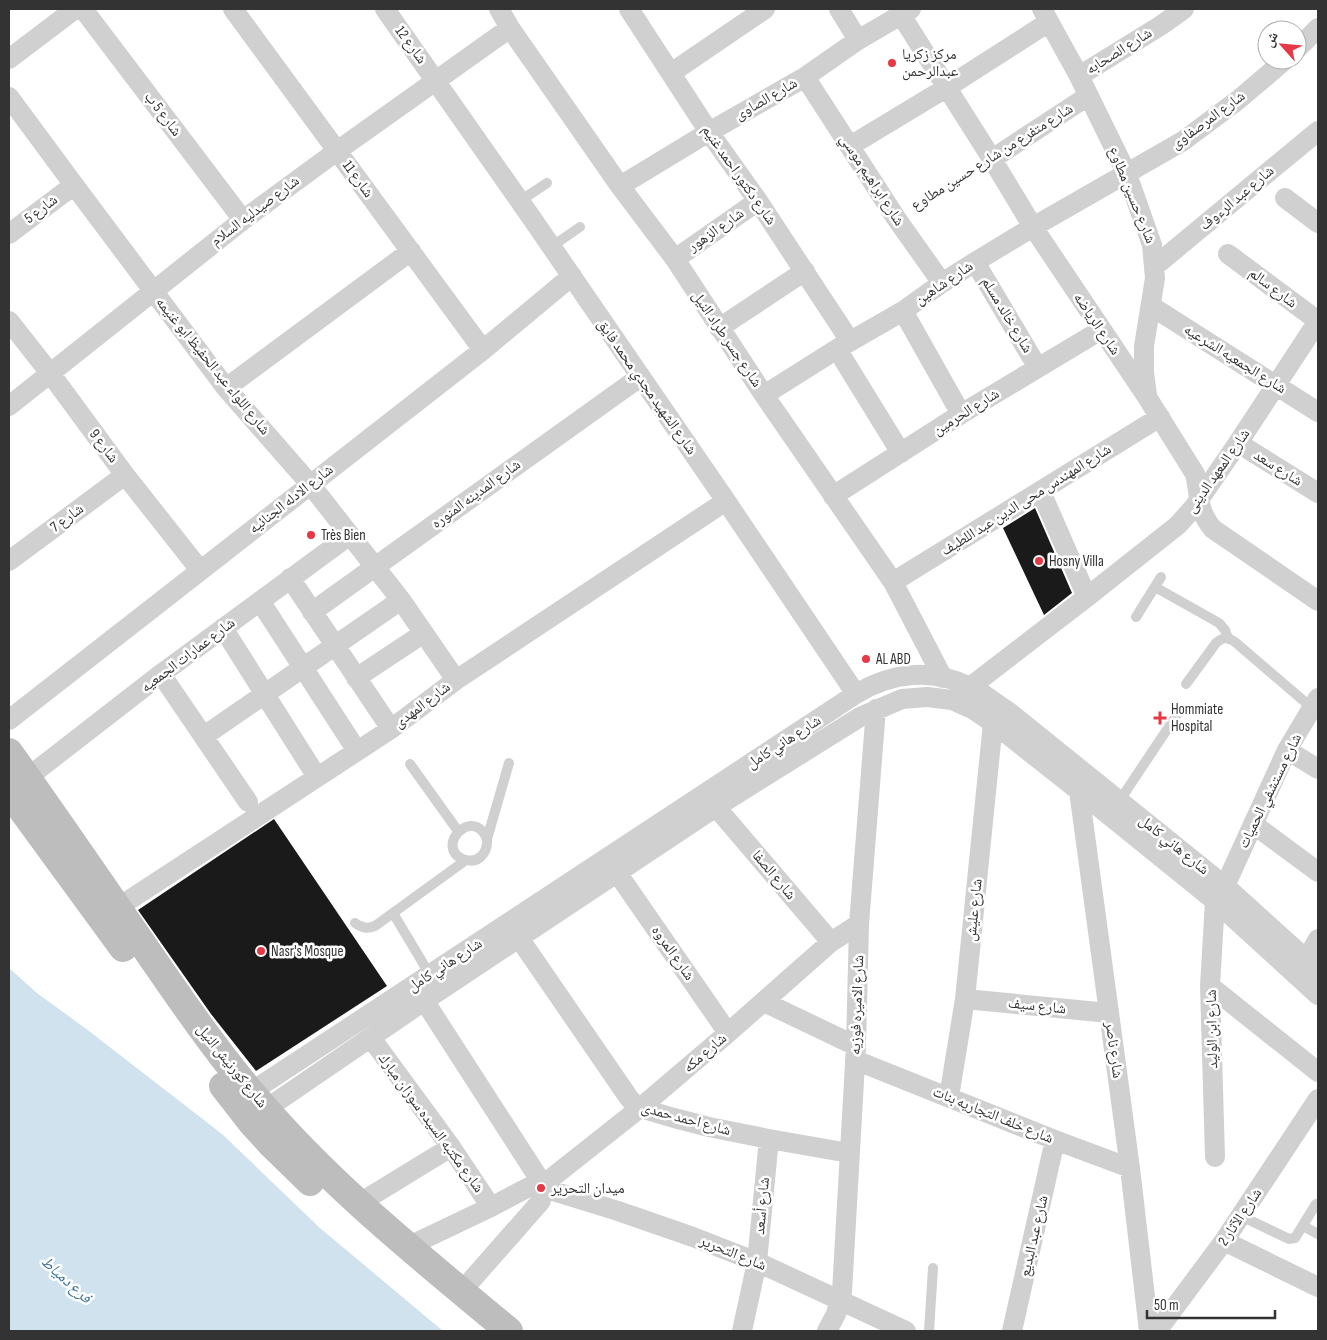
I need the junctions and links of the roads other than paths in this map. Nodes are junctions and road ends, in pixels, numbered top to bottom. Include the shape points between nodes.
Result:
1 (75, 9) edge
2 (83, 9) edge
3 (233, 9) edge
4 (385, 9) edge
5 (498, 9) edge
6 (765, 9) edge
7 (839, 9) edge
8 (1184, 9) edge
9 (635, 11) edge
10 (906, 12) edge
11 (1045, 15) edge
12 (510, 28) junction
13 (1318, 28) edge
14 (1307, 39) edge
15 (858, 40) junction
16 (9, 58) edge
17 (1274, 70) edge
18 (671, 73) junction
19 (805, 76) junction
20 (1079, 76) junction
21 (436, 80) junction
22 (946, 88) junction
23 (1088, 96) junction
24 (9, 97) edge
25 (1318, 131) edge
26 (709, 132) junction
27 (850, 146) junction
28 (337, 151) junction
29 (992, 159) junction
30 (1127, 174) junction
31 (547, 183) dead end
32 (74, 185) junction
33 (620, 186) junction
34 (1285, 198) dead end
35 (520, 202) junction
36 (758, 202) junction
37 (242, 220) junction
38 (1318, 223) edge
39 (580, 227) dead end
40 (1033, 227) junction
41 (9, 234) edge
42 (551, 247) junction
43 (410, 251) junction
44 (1228, 254) dead end
45 (674, 259) junction
46 (975, 262) junction
47 (1155, 266) junction
48 (805, 271) junction
49 (572, 276) junction
50 (942, 283) junction
51 (153, 292) junction
52 (1151, 306) junction
53 (903, 311) junction
54 (9, 321) edge
55 (1318, 321) edge
56 (720, 328) junction
57 (1101, 330) junction
58 (844, 345) junction
59 (483, 350) junction
60 (1038, 368) junction
61 (50, 373) junction
62 (640, 376) junction
63 (1276, 386) junction
64 (226, 388) junction
65 (764, 395) junction
66 (1147, 397) junction
67 (9, 406) edge
68 (1318, 412) edge
69 (961, 414) junction
70 (1160, 417) junction
71 (1238, 443) junction
72 (901, 453) junction
73 (125, 475) junction
74 (310, 484) junction
75 (1040, 492) junction
76 (1318, 493) edge
77 (833, 496) junction
78 (1200, 500) junction
79 (726, 501) junction
80 (350, 535) junction
81 (9, 561) edge
82 (375, 567) junction
83 (200, 570) junction
84 (1161, 577) dead end
85 (290, 578) junction
86 (892, 582) junction
87 (1155, 587) junction
88 (1087, 597) junction
89 (401, 600) junction
90 (260, 601) junction
91 (1318, 601) edge
92 (312, 612) junction
93 (1136, 617) dead end
94 (223, 628) junction
95 (424, 634) junction
96 (1228, 638) junction
97 (335, 646) junction
98 (303, 668) junction
99 (161, 674) junction
100 (356, 678) junction
101 (943, 678) junction
102 (456, 680) junction
103 (1186, 684) dead end
104 (971, 687) junction
105 (265, 694) junction
106 (856, 694) junction
107 (952, 700) junction
108 (1315, 703) edge
109 (876, 709) junction
110 (1178, 713) dead end
111 (9, 720) edge
112 (993, 723) junction
113 (391, 729) junction
114 (204, 736) junction
115 (1287, 750) junction
116 (357, 751) junction
117 (9, 752) edge
118 (509, 762) dead end
119 (410, 764) dead end
120 (1081, 769) junction
121 (1318, 769) edge
122 (317, 777) junction
123 (18, 785) edge
124 (1079, 791) junction
125 (1120, 800) junction
126 (248, 802) dead end
127 (705, 808) junction
128 (1253, 824) junction
129 (458, 831) junction
130 (487, 839) junction
131 (466, 860) junction
132 (1318, 872) edge
133 (618, 874) junction
134 (1220, 893) junction
135 (117, 908) junction
136 (393, 913) junction
137 (355, 923) dead end
138 (859, 924) junction
139 (519, 938) junction
140 (1318, 939) edge
141 (831, 942) junction
142 (1313, 964) edge
143 (1210, 986) junction
144 (423, 987) junction
145 (1318, 995) edge
146 (965, 999) junction
147 (764, 1002) junction
148 (1109, 1013) junction
149 (728, 1033) junction
150 (371, 1038) junction
151 (856, 1053) junction
152 (1318, 1072) edge
153 (949, 1097) junction
154 (1318, 1099) edge
155 (252, 1107) junction
156 (640, 1108) junction
157 (769, 1139) junction
158 (1055, 1140) junction
159 (450, 1147) junction
160 (849, 1153) junction
161 (1215, 1157) dead end
162 (1130, 1168) junction
163 (542, 1187) junction
164 (358, 1204) junction
165 (1316, 1204) dead end
166 (491, 1207) junction
167 (1241, 1216) junction
168 (1303, 1226) junction
169 (1318, 1234) edge
170 (1224, 1241) junction
171 (407, 1247) junction
172 (757, 1262) junction
173 (933, 1268) dead end
174 (1318, 1287) edge
175 (461, 1292) junction
176 (840, 1300) junction
177 (484, 1331) edge
178 (509, 1331) edge
179 (742, 1331) edge
180 (827, 1331) edge
181 (906, 1331) edge
182 (928, 1331) edge
183 (1012, 1331) edge
184 (1149, 1331) edge
185 (1157, 1331) edge

1 - 16 street
2 - 37 street, شارع 5 ب
3 - 28 street, شارع 11
4 - 21 street, شارع 12
5 - 12 street, شارع جسر طراد النيل
6 - 18 street
7 - 15 street
8 - 20 street, شارع الصحابه
9 - 18 street, شارع دكتور احمد غنيم
10 - 15 street, شارع الصاوى
10 - 22 street, شارع الرياضه
11 - 20 street, شارع حسين مطاوع
11 - 22 street
12 - 21 street, شارع صيدليه السلام
12 - 33 street, شارع جسر طراد النيل
13 - 14 street
15 - 19 street, شارع الصاوى
17 - 30 street, شارع المرصفاوى via 1183,141
18 - 26 street, شارع دكتور احمد غنيم
19 - 26 street, شارع الصاوى
19 - 27 street, شارع ابراهيم موسي
20 - 23 street, شارع حسين مطاوع
21 - 28 street, شارع صيدليه السلام
21 - 35 street, شارع الشهيد مجدي محمد فايق
22 - 27 street
22 - 29 street, شارع الرياضه
23 - 29 street, شارع متفرع من شارع حسين مطاوع
23 - 30 street, شارع حسين مطاوع
24 - 32 street, شارع اللواء عبد الحفيظ ابو غنيمه
25 - 47 street, شارع عبد الرءوف
26 - 33 street, شارع الصاوى
26 - 36 street, شارع دكتور احمد غنيم
27 - 50 street, شارع ابراهيم موسي
28 - 37 street, شارع صيدليه السلام
28 - 43 street, شارع 11
29 - 40 street, شارع الرياضه
30 - 40 street, شارع شاهين
30 - 47 street, شارع حسين مطاوع via 1152,245
31 - 35 lane
32 - 41 street, شارع 5
32 - 51 street, شارع اللواء عبد الحفيظ ابو غنيمه
33 - 45 street, شارع جسر طراد النيل
34 - 38 street
35 - 42 street, شارع الشهيد مجدي محمد فايق
36 - 45 street, شارع الزهور
36 - 48 street, شارع دكتور احمد غنيم
37 - 51 street, شارع صيدليه السلام
39 - 42 lane
40 - 46 street, شارع شاهين
40 - 57 street, شارع الرياضه
42 - 49 street, شارع الشهيد مجدي محمد فايق
43 - 59 street, شارع 11
43 - 64 street
44 - 55 street, شارع سالم
45 - 56 street, شارع جسر طراد النيل
46 - 50 street, شارع شاهين
46 - 60 street, شارع خالد مسلم
47 - 52 street, شارع حسين مطاوع
48 - 56 street
48 - 58 street, شارع دكتور احمد غنيم
49 - 59 street, شارع الادله الجنائيه
49 - 62 street, شارع الشهيد مجدي محمد فايق
50 - 53 street, شارع شاهين
51 - 61 street, شارع صيدليه السلام
51 - 64 street, شارع اللواء عبد الحفيظ ابو غنيمه
52 - 63 street, شارع الجمعيه الشرعيه
52 - 66 street, شارع حسين مطاوع via 1144,346
53 - 58 street, شارع شاهين
53 - 69 street
54 - 61 street, شارع 9
55 - 63 street, شارع المعهد الدينى
56 - 65 street, شارع جسر طراد النيل
57 - 60 street, شارع الحرمين
57 - 66 street, شارع الرياضه
58 - 65 street, شارع شاهين
58 - 72 street, شارع دكتور احمد غنيم
59 - 74 street, شارع الادله الجنائيه
60 - 69 street, شارع الحرمين
61 - 67 street, شارع صيدليه السلام
61 - 73 street, شارع 9
62 - 79 street, شارع الشهيد مجدي محمد فايق
62 - 82 street, شارع المدينه المنوره
63 - 68 street, شارع الجمعيه الشرعيه
63 - 71 street, شارع المعهد الدينى
64 - 74 street, شارع اللواء عبد الحفيظ ابو غنيمه
65 - 77 street, شارع جسر طراد النيل
66 - 70 street, شارع الرياضه
69 - 72 street, شارع الحرمين
70 - 75 street, شارع المهندس محى الدين عبد اللطيف
70 - 78 street, شارع الرياضه via 1195,474
71 - 76 street, شارع سعد
71 - 78 street, شارع المعهد الدينى
72 - 77 street, شارع الحرمين
73 - 81 street, شارع 7
73 - 83 street, شارع 9
74 - 80 street, شارع اللواء عبد الحفيظ ابو غنيمه
74 - 83 street, شارع الادله الجنائيه
75 - 86 street, شارع المهندس محى الدين عبد اللطيف
75 - 88 street
77 - 86 street, شارع جسر طراد النيل
78 - 88 street, شارع المعهد الدينى via 1178,525
78 - 91 street, شارع الرياضه via 1205,519 1213,529
79 - 102 street, شارع المهدى
79 - 106 street, شارع الشهيد مجدي محمد فايق
80 - 82 street, شارع اللواء عبد الحفيظ ابو غنيمه
80 - 85 street, شارع عمارات الجمعيه
82 - 89 street, شارع اللواء عبد الحفيظ ابو غنيمه
82 - 92 street, شارع المدينه المنوره
83 - 111 street, شارع الادله الجنائيه
84 - 87 lane
85 - 90 street, شارع عمارات الجمعيه
85 - 92 street
86 - 101 street, شارع جسر طراد النيل
87 - 93 lane
87 - 96 lane via 1219,623
88 - 104 street, شارع المعهد الدينى
89 - 95 street, شارع اللواء عبد الحفيظ ابو غنيمه
89 - 97 street
90 - 94 street, شارع عمارات الجمعيه
90 - 98 street
92 - 97 street
94 - 99 street, شارع عمارات الجمعيه
94 - 105 street
95 - 100 street
95 - 102 street, شارع اللواء عبد الحفيظ ابو غنيمه
96 - 103 lane via 1221,638 1216,643
96 - 108 lane
97 - 98 street
97 - 100 street
98 - 105 street
98 - 116 street
99 - 114 street
99 - 123 street, شارع عمارات الجمعيه
100 - 113 street
101 - 104 street, شارع هاني كامل
101 - 106 street, شارع هاني كامل via 924,675 897,677
102 - 113 street, شارع المهدى
104 - 107 street, شارع المعهد الدينى
104 - 120 street, شارع هاني كامل via 1009,712
105 - 114 street
105 - 122 street
106 - 127 street, شارع هاني كامل
107 - 109 street, شارع هاني كامل via 902,699
107 - 112 street, شارع هاني كامل
108 - 115 street, شارع مستشفي الحميات
109 - 127 street, شارع هاني كامل
109 - 138 street, شارع الاميره فوزيه
110 - 125 lane
112 - 124 street, شارع هاني كامل
112 - 146 street, شارع عليش
113 - 116 street, شارع المهدى
114 - 126 street
115 - 121 street
115 - 128 street, شارع مستشفي الحميات
116 - 122 street, شارع المهدى
117 - 123 main road, شارع كورنيش النيل
118 - 130 lane
119 - 129 lane
120 - 124 street, شارع ناصر
120 - 125 street, شارع هاني كامل
122 - 135 street, شارع المهدى
123 - 135 main road, شارع كورنيش النيل
123 - 155 main road, شارع كورنيش النيل via 211,1070
124 - 134 street, شارع هاني كامل
124 - 148 street, شارع ناصر
125 - 134 street, شارع هاني كامل
127 - 133 street, شارع هاني كامل
127 - 141 street, شارع الصفا
127 - 144 street, شارع هاني كامل
128 - 132 street
128 - 134 street, شارع مستشفي الحميات
129 - 130 lane via 475,827
129 - 131 lane via 454,848 456,854
130 - 131 lane via 488,845 482,856
131 - 136 lane
133 - 139 street, شارع هاني كامل
133 - 149 street, شارع المروه
134 - 142 street, شارع هاني كامل
134 - 143 street, شارع ابن الوليد
134 - 145 street, شارع هاني كامل
135 - 155 main road, شارع كورنيش النيل
136 - 137 lane via 376,926 361,927
136 - 144 lane
138 - 141 street, شارع مكه
138 - 151 street, شارع الاميره فوزيه
139 - 144 street, شارع هاني كامل
139 - 156 street, شارع احمد حمدى via 629,1098
140 - 142 street
141 - 147 street, شارع مكه
143 - 152 street
143 - 161 street, شارع ابن الوليد
144 - 150 street, شارع هاني كامل
144 - 155 street, شارع هاني كامل
144 - 163 street
146 - 148 street, شارع سيف
146 - 153 street, شارع عليش
147 - 149 street, شارع مكه
147 - 151 street, شارع خلف التجاريه بنات
148 - 162 street, شارع ناصر
149 - 156 street, شارع مكه
150 - 155 street, شارع هاني كامل
150 - 159 street, شارع مكتبه السيده سوزان مبارك
151 - 153 street, شارع خلف التجاريه بنات
151 - 160 street, شارع الاميره فوزيه
153 - 158 street, شارع خلف التجاريه بنات
154 - 167 street, شارع الآثار 2
155 - 164 main road, شارع كورنيش النيل via 301,1147
155 - 177 main road, شارع كورنيش النيل via 272,1146
156 - 157 street, شارع احمد حمدى
156 - 163 street, شارع مكه
157 - 160 street, شارع احمد حمدى
157 - 172 street, شارع أسعد
158 - 162 street, شارع خلف التجاريه بنات
158 - 183 street, شارع عبد البديع
159 - 164 street
159 - 166 street, شارع مكتبه السيده سوزان مبارك
160 - 176 street, شارع الاميره فوزيه
162 - 184 street, شارع ناصر
163 - 166 street
163 - 172 street, شارع التحرير via 693,1237
163 - 175 street, شارع مكه
164 - 171 main road, شارع كورنيش النيل
165 - 168 lane
166 - 171 street
167 - 168 lane via 1289,1239 1295,1238
167 - 170 street, شارع الآثار 2
168 - 169 lane
170 - 174 street
170 - 185 street, شارع الآثار 2
171 - 175 main road, شارع كورنيش النيل
172 - 176 street, شارع التحرير
172 - 179 street, شارع أسعد
173 - 182 lane
175 - 178 main road, شارع كورنيش النيل
176 - 180 street, شارع الاميره فوزيه
176 - 181 street, شارع التحرير

